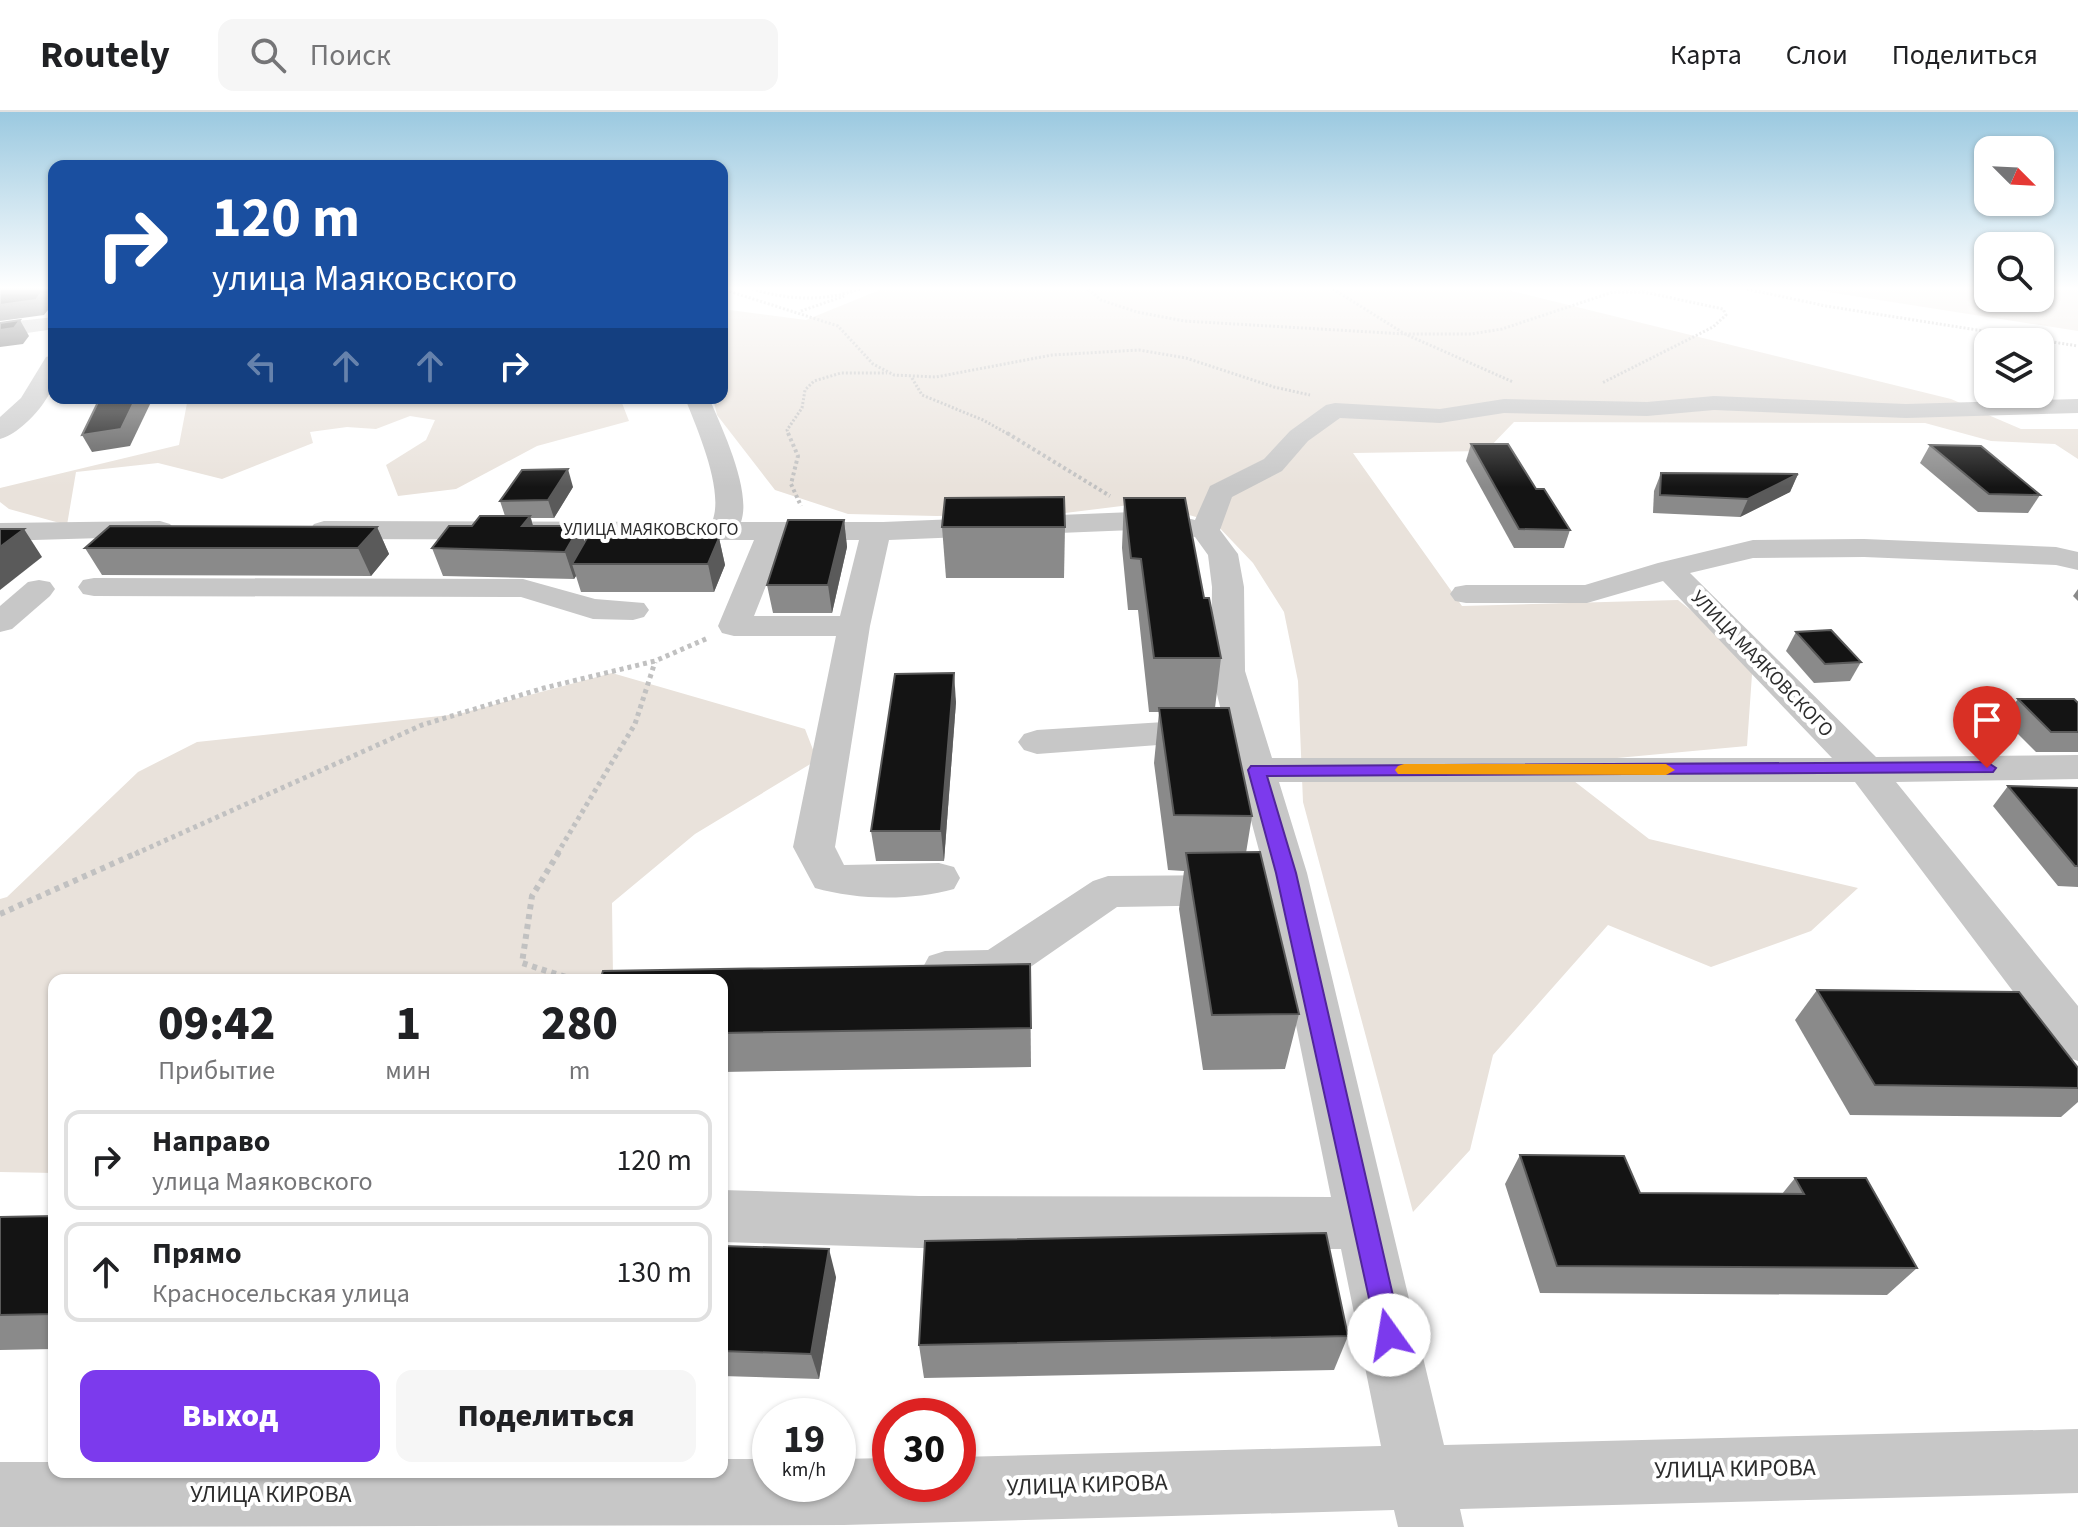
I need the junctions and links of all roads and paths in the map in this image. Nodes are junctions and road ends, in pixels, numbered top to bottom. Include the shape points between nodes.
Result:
1 (867, 355) edge
2 (1074, 355) edge
3 (1167, 355) edge
4 (1453, 355) edge
5 (1657, 355) edge
6 (48, 372) edge
7 (890, 373) junction
8 (912, 377) junction
9 (1516, 383) dead end
10 (1598, 385) dead end
11 (1311, 395) dead end
12 (699, 404) edge
13 (2078, 406) edge
14 (1, 429) edge
15 (1158, 520) junction
16 (443, 529) junction
17 (189, 530) edge
18 (300, 530) edge
19 (723, 530) junction
20 (786, 530) junction
21 (876, 531) junction
22 (1205, 531) junction
23 (0, 532) edge
24 (2078, 561) edge
25 (1669, 569) junction
26 (94, 587) dead end
27 (394, 587) junction
28 (39, 589) dead end
29 (1466, 594) dead end
30 (633, 610) dead end
31 (0, 622) edge
32 (734, 626) junction
33 (854, 626) junction
34 (655, 661) junction
35 (1037, 742) dead end
36 (1251, 749) junction
37 (2078, 767) edge
38 (1866, 770) junction
39 (939, 878) dead end
40 (1290, 889) junction
41 (0, 914) edge
42 (905, 971) edge
43 (556, 974) edge
44 (2078, 1041) edge
45 (728, 1216) edge
46 (1364, 1223) junction
47 (2078, 1461) edge
48 (83, 1483) edge
49 (0, 1495) edge
50 (485, 1497) edge
51 (1425, 1501) edge
52 (842, 1510) edge

1 - 7 path
2 - 8 path
3 - 11 path
4 - 9 path
5 - 10 path
6 - 14 street via 31,402
7 - 8 path
7 - 20 path via 841,373 814,381 805,390 802,408 787,430 798,456 791,484 803,513
8 - 15 path via 922,395 983,420
12 - 19 street via 717,448 731,510
13 - 22 street via 1906,411 1714,403 1647,409 1504,406 1440,416 1335,410 1299,436 1273,465 1220,492
15 - 21 street, УЛИЦА МАЯКОВСКОГО
15 - 22 street, УЛИЦА МАЯКОВСКОГО
16 - 18 street, УЛИЦА МАЯКОВСКОГО
16 - 19 street, УЛИЦА МАЯКОВСКОГО
16 - 27 street
17 - 23 street
19 - 20 street, УЛИЦА МАЯКОВСКОГО
20 - 21 street, УЛИЦА МАЯКОВСКОГО
20 - 32 street
21 - 33 street
22 - 36 street via 1223,554 1228,671
24 - 25 street, УЛИЦА МАЯКОВСКОГО via 1864,548 1753,549
25 - 29 street, УЛИЦА МАЯКОВСКОГО via 1587,594
25 - 38 street, УЛИЦА МАЯКОВСКОГО
26 - 27 street
27 - 30 street via 523,588 593,609
28 - 31 street
32 - 33 street
32 - 34 path
33 - 39 street via 814,847 830,877 855,882
34 - 41 path via 422,725
34 - 43 path via 635,724 532,896 522,963
35 - 36 street, УЛИЦА МАЯКОВСКОГО
36 - 38 street, УЛИЦА МАЯКОВСКОГО
36 - 40 street
37 - 38 street
38 - 44 street
40 - 42 street via 1108,892 997,967
40 - 46 street
45 - 46 street
46 - 51 street
47 - 51 street, УЛИЦА КИРОВА
48 - 49 street, УЛИЦА КИРОВА
48 - 50 street, УЛИЦА КИРОВА
50 - 52 street, УЛИЦА КИРОВА
51 - 52 street, УЛИЦА КИРОВА

